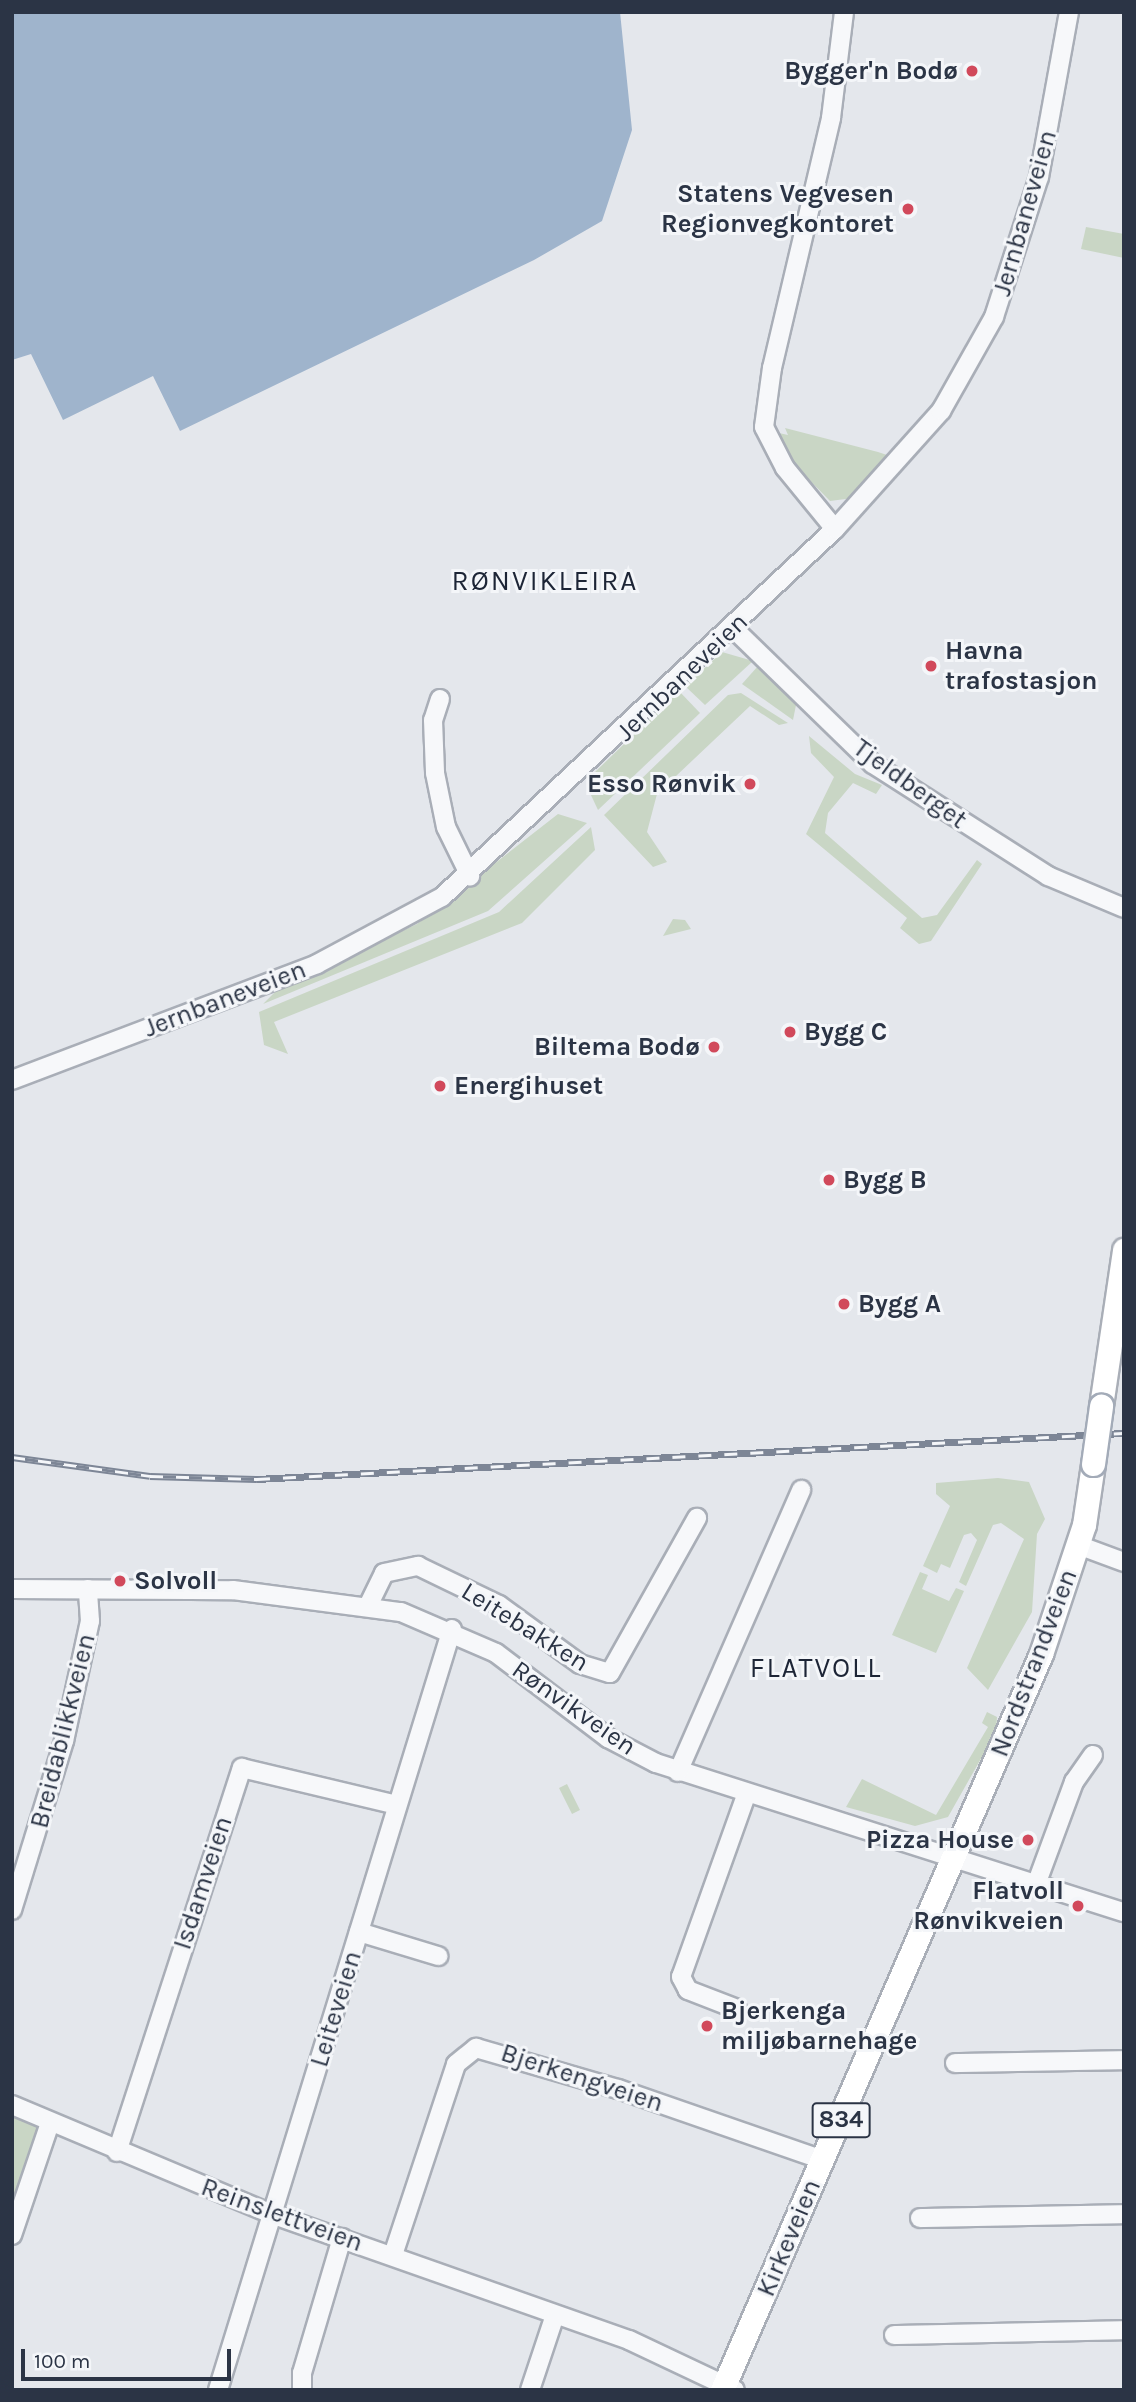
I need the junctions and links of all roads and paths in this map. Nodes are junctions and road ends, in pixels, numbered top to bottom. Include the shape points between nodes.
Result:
1 (844, 12) edge
2 (1069, 12) edge
3 (835, 528) junction
4 (733, 628) junction
5 (440, 699) dead end
6 (470, 876) junction
7 (1120, 904) edge
8 (12, 1080) edge
9 (1124, 1250) edge
10 (801, 1490) dead end
11 (697, 1518) dead end
12 (1079, 1545) junction
13 (1124, 1562) edge
14 (12, 1589) edge
15 (88, 1589) junction
16 (369, 1604) junction
17 (452, 1629) junction
18 (1093, 1755) dead end
19 (678, 1772) junction
20 (746, 1795) junction
21 (397, 1805) junction
22 (957, 1856) junction
23 (1037, 1882) junction
24 (12, 1910) edge
25 (1124, 1912) edge
26 (359, 1932) junction
27 (438, 1956) dead end
28 (737, 2009) dead end
29 (1124, 2060) edge
30 (955, 2063) dead end
31 (12, 2105) edge
32 (49, 2126) junction
33 (117, 2152) junction
34 (823, 2160) junction
35 (274, 2214) junction
36 (1124, 2214) edge
37 (920, 2218) dead end
38 (12, 2235) edge
39 (342, 2238) junction
40 (393, 2255) junction
41 (555, 2315) junction
42 (1124, 2330) edge
43 (894, 2336) dead end
44 (727, 2388) edge
45 (218, 2390) edge
46 (302, 2390) edge
47 (530, 2390) edge

1 - 3 street via 831,118 772,368 764,427 785,468
2 - 3 street, Jernbaneveien via 1039,177 994,317 941,411
3 - 4 street, Jernbaneveien
4 - 6 street, Jernbaneveien
4 - 7 street, Tjeldberget via 873,764 1048,876
5 - 6 street via 433,720 435,773 446,827
6 - 8 street, Jernbaneveien via 379,936 329,959
9 - 12 main road, Nordstrandveien / 834, bridge
10 - 19 street
11 - 16 street, Leitebakken via 610,1673 580,1664 499,1605 418,1566 384,1573
12 - 13 street
12 - 22 main road, Nordstrandveien / 834
14 - 15 street, Rønvikveien
15 - 16 street, Rønvikveien via 233,1590
15 - 24 street, Breidablikkveien via 90,1621 64,1741
16 - 17 street, Rønvikveien
17 - 19 street, Rønvikveien via 496,1653 608,1738
17 - 21 street, Leiteveien
18 - 23 street via 1073,1782
19 - 20 street, Rønvikveien
20 - 22 street, Rønvikveien
20 - 28 street via 681,1977 688,1990
21 - 26 street, Leiteveien
21 - 33 street, Isdamveien via 242,1768
22 - 23 street, Rønvikveien
22 - 34 main road, Kirkeveien / 834
23 - 25 street, Rønvikveien
26 - 27 street
26 - 35 street, Leiteveien
29 - 30 street
31 - 32 street, Reinslettveien
32 - 33 street, Reinslettveien
32 - 38 street
33 - 35 street, Reinslettveien
34 - 40 street, Bjerkengveien via 618,2089 476,2048 456,2064
34 - 44 main road, Kirkeveien / 834
35 - 39 street, Reinslettveien
35 - 45 street, Leiteveien
36 - 37 street
39 - 40 street, Reinslettveien
39 - 46 street via 302,2373
40 - 41 street, Reinslettveien
41 - 44 street, Reinslettveien
41 - 47 street
42 - 43 street

